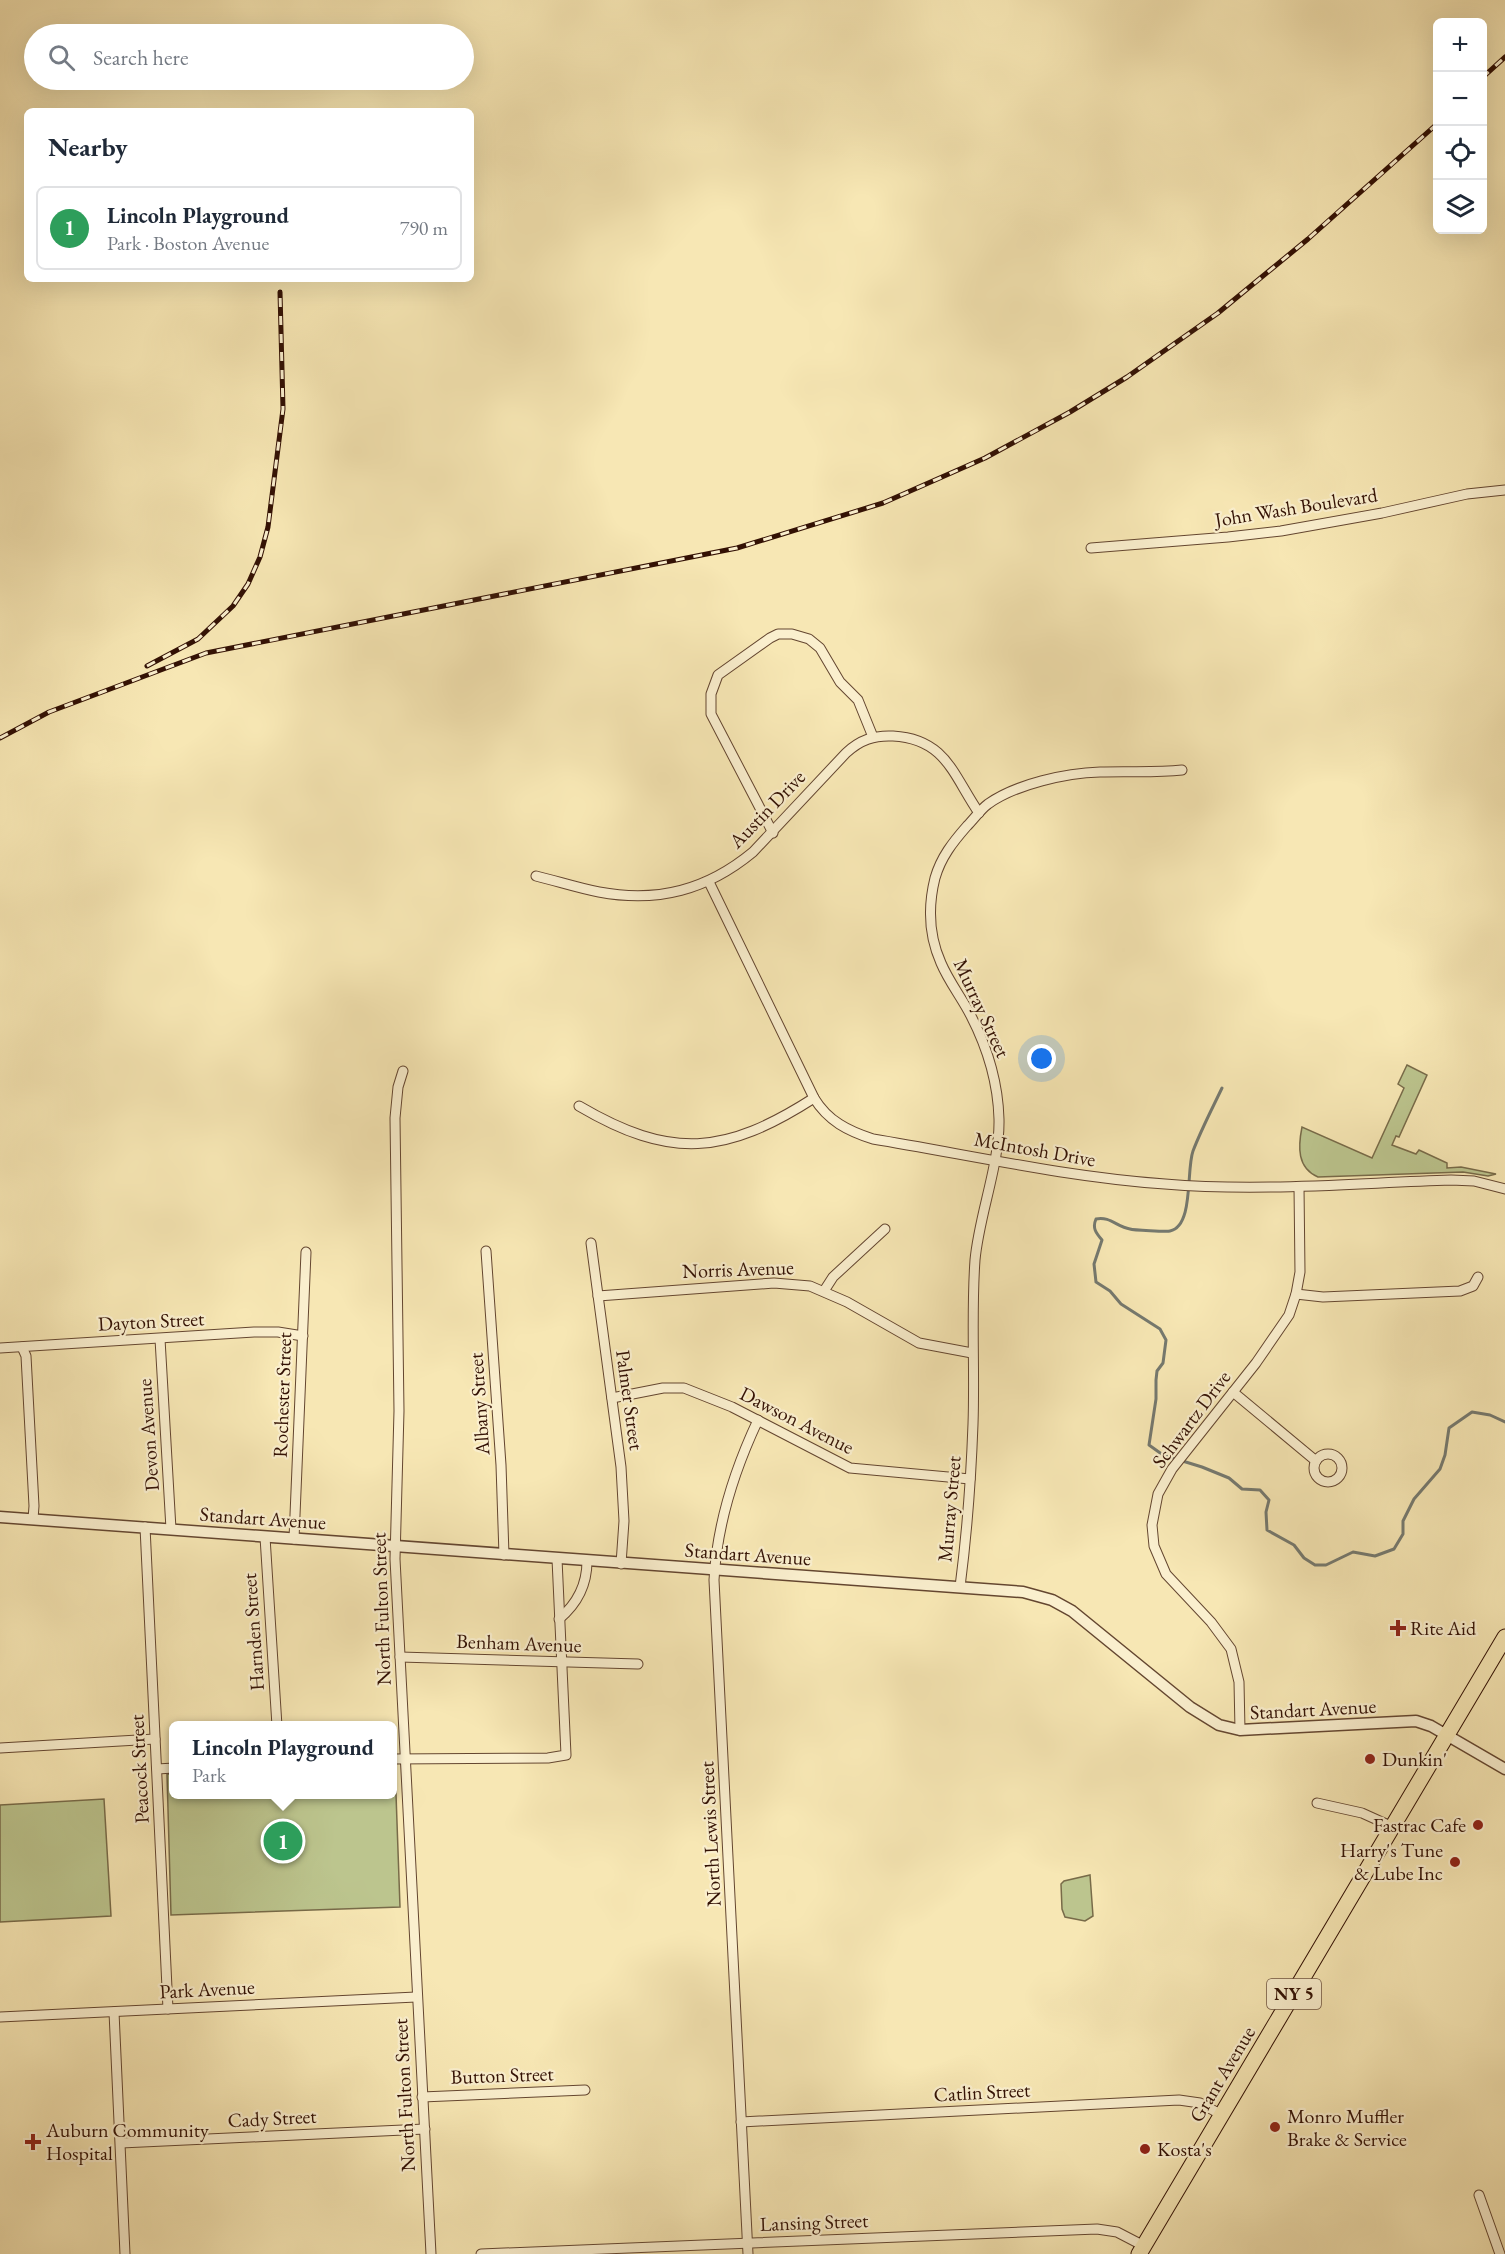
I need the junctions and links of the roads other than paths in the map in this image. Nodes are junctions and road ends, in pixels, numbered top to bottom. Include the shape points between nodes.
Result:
1 (1505, 490) edge
2 (1091, 548) dead end
3 (873, 737) junction
4 (1182, 771) dead end
5 (979, 813) junction
6 (773, 833) junction
7 (536, 876) dead end
8 (709, 882) junction
9 (403, 1071) dead end
10 (814, 1098) junction
11 (579, 1106) dead end
12 (993, 1162) junction
13 (1299, 1187) junction
14 (1505, 1189) edge
15 (885, 1229) dead end
16 (591, 1243) dead end
17 (486, 1251) dead end
18 (306, 1252) dead end
19 (1478, 1277) dead end
20 (824, 1291) junction
21 (1296, 1294) junction
22 (598, 1296) junction
23 (303, 1336) junction
24 (160, 1339) junction
25 (22, 1347) junction
26 (0, 1348) edge
27 (972, 1353) junction
28 (1233, 1392) junction
29 (612, 1398) junction
30 (758, 1420) junction
31 (1316, 1461) dead end
32 (970, 1479) junction
33 (0, 1517) edge
34 (33, 1519) junction
35 (145, 1527) junction
36 (171, 1529) junction
37 (265, 1537) junction
38 (294, 1539) junction
39 (395, 1546) junction
40 (504, 1555) junction
41 (556, 1559) junction
42 (587, 1561) junction
43 (621, 1564) junction
44 (715, 1569) junction
45 (960, 1587) junction
46 (559, 1619) junction
47 (1505, 1637) edge
48 (400, 1657) junction
49 (561, 1663) junction
50 (638, 1664) dead end
51 (277, 1721) edge
52 (1240, 1730) junction
53 (1447, 1735) junction
54 (155, 1739) junction
55 (0, 1748) edge
56 (405, 1758) junction
57 (397, 1759) edge
58 (169, 1768) edge
59 (1505, 1768) edge
60 (157, 1769) junction
61 (1317, 1803) dead end
62 (1393, 1827) junction
63 (416, 1997) junction
64 (168, 2009) junction
65 (114, 2012) junction
66 (0, 2018) edge
67 (585, 2090) dead end
68 (422, 2097) junction
69 (1222, 2115) junction
70 (741, 2122) junction
71 (425, 2129) junction
72 (121, 2143) junction
73 (1479, 2195) dead end
74 (747, 2243) junction
75 (1142, 2250) edge
76 (588, 2252) edge
77 (125, 2254) edge
78 (431, 2254) edge
79 (482, 2254) edge
80 (748, 2254) edge
81 (1500, 2254) edge

1 - 2 street, John Wash Boulevard via 1281,531
3 - 5 street, Austin Drive via 904,736 940,752
3 - 6 street, Austin Drive via 846,753
3 - 6 street via 858,700 809,639 792,634 774,635 718,675 711,694 711,714
4 - 5 street, Murray Street via 1082,773 1009,792
5 - 12 street, Murray Street via 940,861 933,886 931,923 940,962 970,1016 992,1068 999,1122
6 - 8 street, Austin Drive via 739,864
7 - 8 street, Austin Drive via 599,892 643,896
8 - 10 street, McIntosh Drive
9 - 39 street, North Fulton Street via 394,1118 399,1400
10 - 11 street via 751,1133 691,1144 641,1136
10 - 12 street, McIntosh Drive via 831,1118 852,1132
12 - 13 street, McIntosh Drive via 1166,1185
12 - 27 street, Murray Street via 976,1257
13 - 14 street, McIntosh Drive via 1451,1180
13 - 21 street, Schwartz Drive via 1300,1272
15 - 20 street via 833,1277
16 - 22 street, Palmer Street
17 - 40 street, Albany Street
18 - 23 street, Rochester Street
19 - 21 street via 1473,1286 1460,1291 1323,1297
20 - 22 street, Norris Avenue via 794,1283 774,1283
20 - 27 street, Norris Avenue via 919,1342
21 - 28 street, Schwartz Drive via 1279,1332
22 - 29 street, Palmer Street
23 - 24 street, Dayton Street via 254,1332
23 - 38 street, Rochester Street
24 - 25 street, Dayton Street
24 - 36 street, Devon Avenue
25 - 26 street, Dayton Street
25 - 34 street via 26,1356
27 - 32 street, Murray Street
28 - 31 street
28 - 52 street, Schwartz Drive via 1169,1474 1155,1502 1152,1525 1154,1546 1166,1574 1232,1649 1239,1682
29 - 30 street, Dawson Avenue via 684,1388
29 - 43 street, Palmer Street via 624,1503
30 - 32 street, Dawson Avenue via 850,1468
30 - 44 street, North Lewis Street via 729,1495
32 - 45 street, Murray Street
33 - 34 street, Standart Avenue
34 - 35 street, Standart Avenue
35 - 36 street, Standart Avenue
35 - 54 street, Peacock Street
36 - 37 street, Standart Avenue
37 - 38 street, Standart Avenue
37 - 51 street, Harnden Street
38 - 39 street, Standart Avenue
39 - 40 street, Standart Avenue
39 - 48 street, North Fulton Street
40 - 41 street, Standart Avenue
41 - 42 street, Standart Avenue
41 - 46 street
42 - 43 street, Standart Avenue
42 - 46 street via 585,1582
43 - 44 street, Standart Avenue
44 - 45 street, Standart Avenue
44 - 70 street, North Lewis Street
45 - 52 street, Standart Avenue via 1023,1592 1063,1606 1190,1707 1220,1725
46 - 49 street
47 - 53 highway, Grant Avenue / NY 5
48 - 49 street, Benham Avenue
48 - 56 street, North Fulton Street
49 - 50 street, Benham Avenue
49 - 56 street via 566,1755
52 - 53 street, Standart Avenue via 1416,1721
53 - 59 street, Standart Avenue
53 - 62 highway, Grant Avenue / NY 5
54 - 55 street
54 - 60 street, Peacock Street
56 - 57 street
56 - 63 street, North Fulton Street
58 - 60 street
60 - 64 street, Peacock Street
61 - 62 street via 1362,1813
62 - 69 highway, Grant Avenue / NY 5
63 - 64 street, Park Avenue
63 - 68 street, North Fulton Street
64 - 65 street, Park Avenue
65 - 66 street, Park Avenue
65 - 72 street
67 - 68 street, Button Street
68 - 71 street, North Fulton Street
69 - 70 street, Catlin Street via 1200,2103 1179,2100
69 - 75 highway, Grant Avenue / NY 5
70 - 74 street, North Lewis Street
71 - 72 street, Cady Street
71 - 78 street, North Fulton Street
72 - 77 street
73 - 81 street
74 - 75 street, Lansing Street via 1097,2229 1117,2232
74 - 76 street, Lansing Street
74 - 80 street, North Lewis Street
76 - 79 street, Lansing Street

